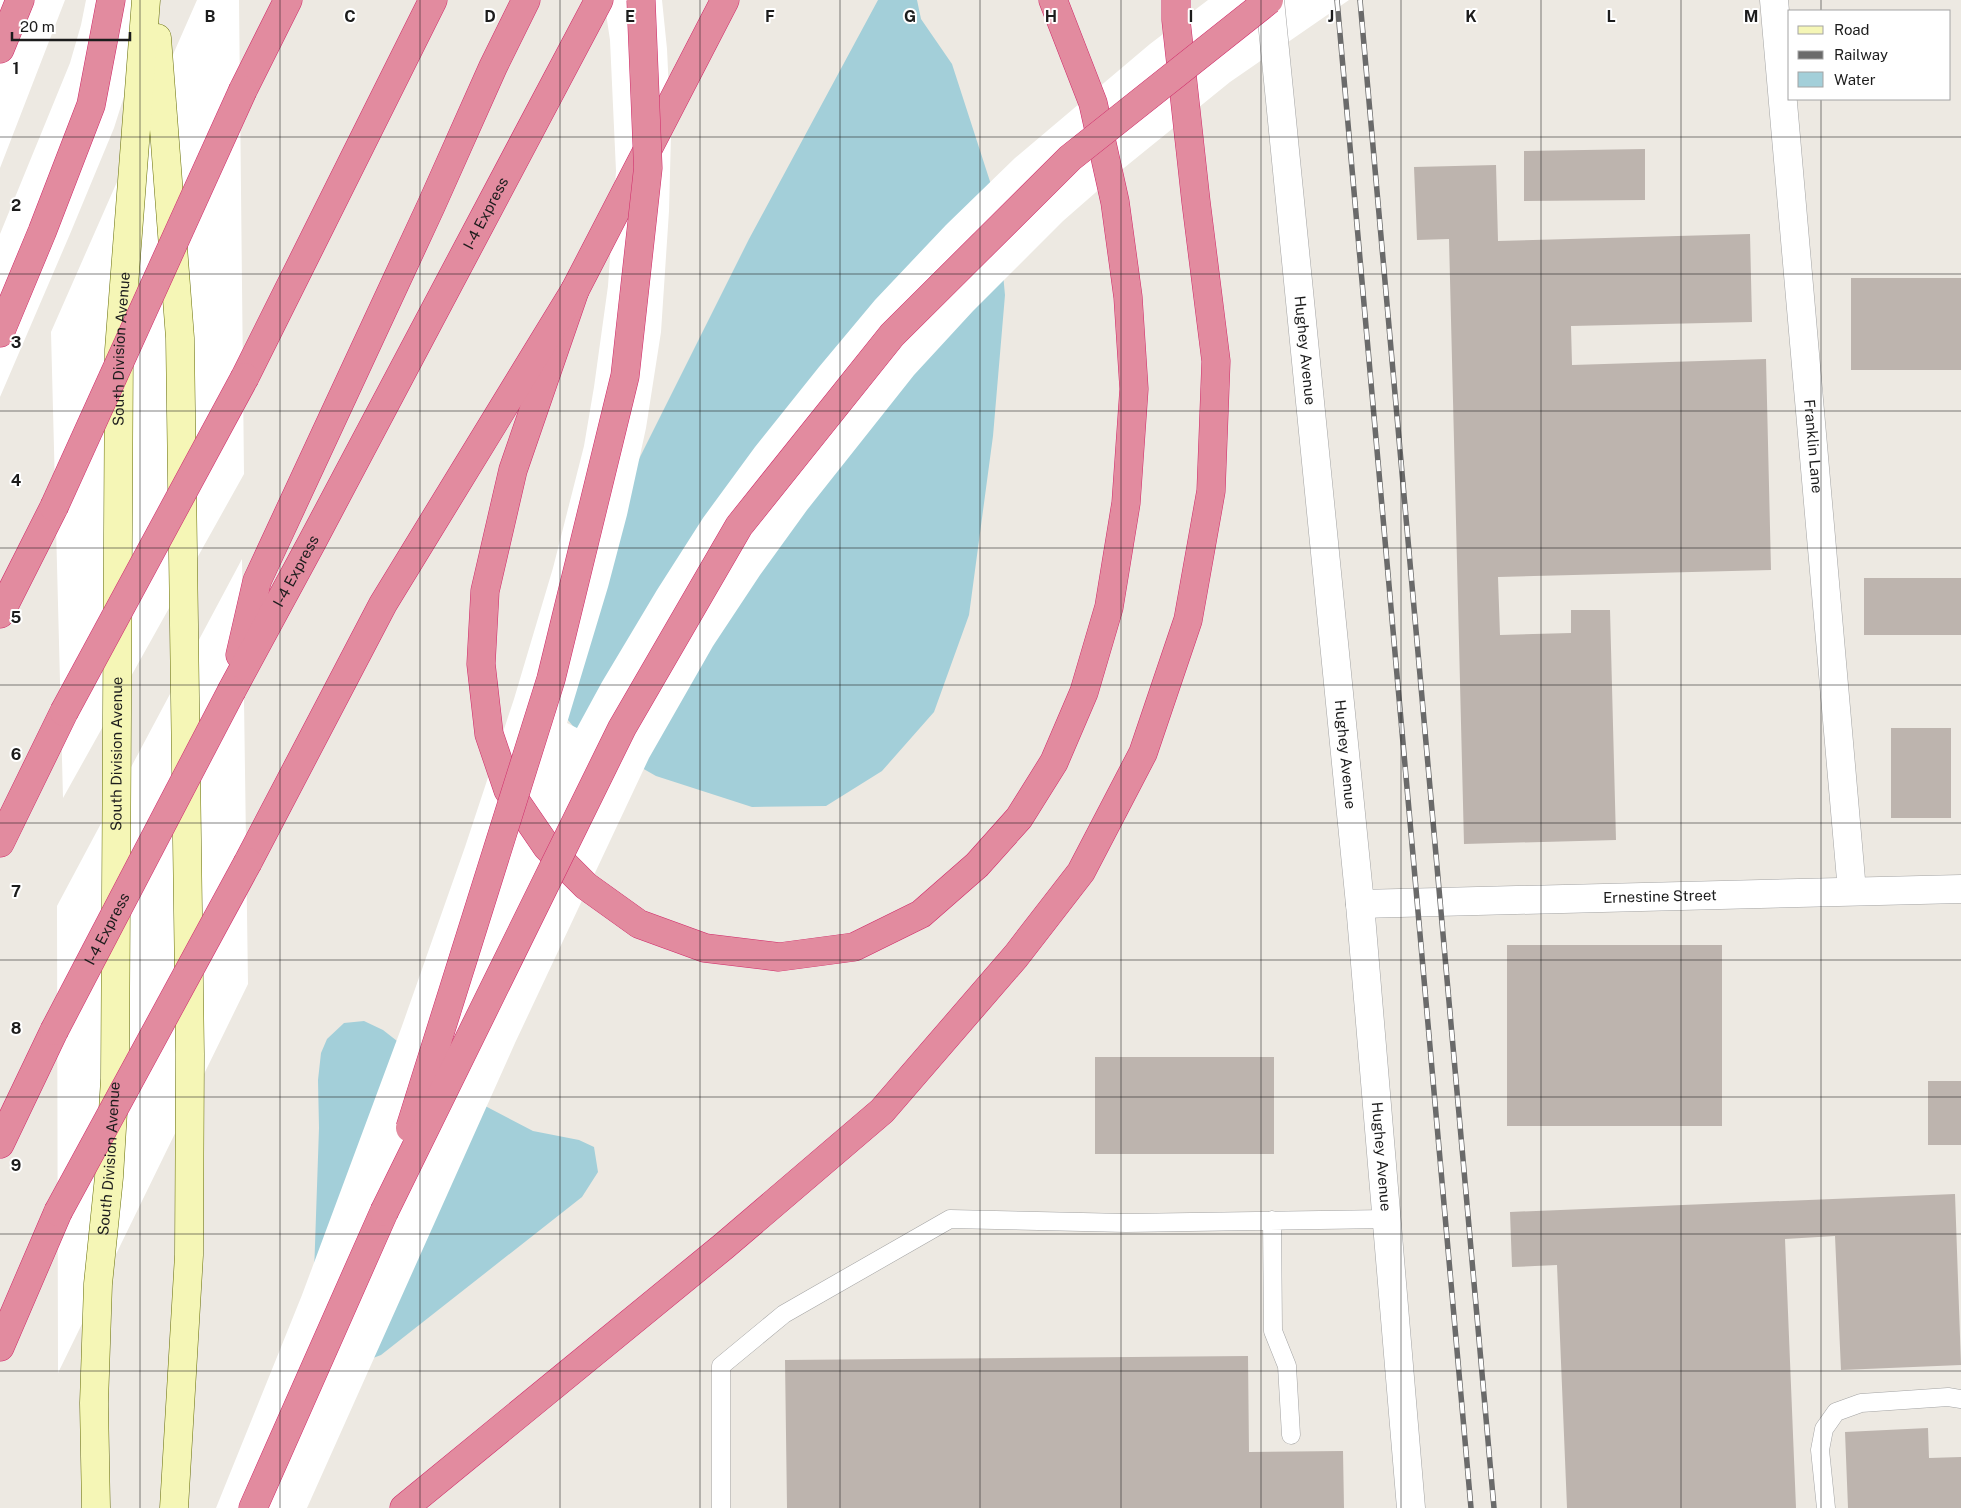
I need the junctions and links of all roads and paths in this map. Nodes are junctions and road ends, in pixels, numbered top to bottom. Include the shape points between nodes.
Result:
1 (20, 0) edge
2 (111, 0) edge
3 (146, 0) edge
4 (154, 0) edge
5 (288, 0) edge
6 (434, 0) edge
7 (526, 0) edge
8 (599, 0) edge
9 (641, 0) edge
10 (725, 0) edge
11 (1053, 0) edge
12 (1176, 0) edge
13 (1270, 0) edge
14 (1774, 0) edge
15 (0, 49) edge
16 (575, 290) junction
17 (0, 333) edge
18 (0, 614) edge
19 (232, 690) junction
20 (0, 843) edge
21 (1961, 889) edge
22 (1852, 891) junction
23 (1360, 904) junction
24 (0, 1144) edge
25 (384, 1212) junction
26 (1387, 1219) junction
27 (1272, 1220) junction
28 (0, 1347) edge
29 (1961, 1399) edge
30 (1291, 1435) dead end
31 (96, 1508) edge
32 (174, 1508) edge
33 (253, 1508) edge
34 (404, 1508) edge
35 (721, 1508) edge
36 (1411, 1508) edge
37 (1826, 1508) edge

1 - 15 highway
2 - 17 highway via 91,104
3 - 31 street, South Division Avenue via 119,350 115,1079 110,1178 98,1284 94,1402
4 - 32 street via 180,358 190,1054 189,1255
5 - 18 highway, bridge via 243,90 54,507
6 - 20 highway, bridge via 245,377 64,712
7 - 19 highway via 257,581
8 - 19 highway, I-4 Express
9 - 25 highway, bridge via 648,168 625,376 551,679
10 - 16 highway
11 - 16 highway via 1092,103 1115,202 1128,296 1134,389 1126,503 1109,607 1084,692 1054,762 1019,818 977,866 921,914 854,946 779,957 705,948 639,924 586,886 546,847 508,790 489,734 481,664 485,591 513,470
12 - 34 highway via 1216,361 1210,491 1188,620 1144,753 1081,872 1016,956 882,1111 724,1246
13 - 23 street, Hughey Avenue
13 - 25 highway, bridge via 1070,158 892,336 739,526 622,728
14 - 22 street, Franklin Lane
16 - 28 highway, bridge via 383,604 248,862 58,1212
19 - 24 highway, I-4 Express, bridge via 54,1031
21 - 22 street, Ernestine Street
22 - 23 street, Ernestine Street
23 - 26 street, Hughey Avenue
25 - 33 highway
26 - 27 lane
26 - 36 street, Hughey Avenue
27 - 30 lane via 1273,1331 1287,1366
27 - 35 lane via 1126,1223 950,1219 784,1314 721,1366
29 - 37 lane via 1948,1397 1861,1403 1836,1412 1824,1428 1820,1450

